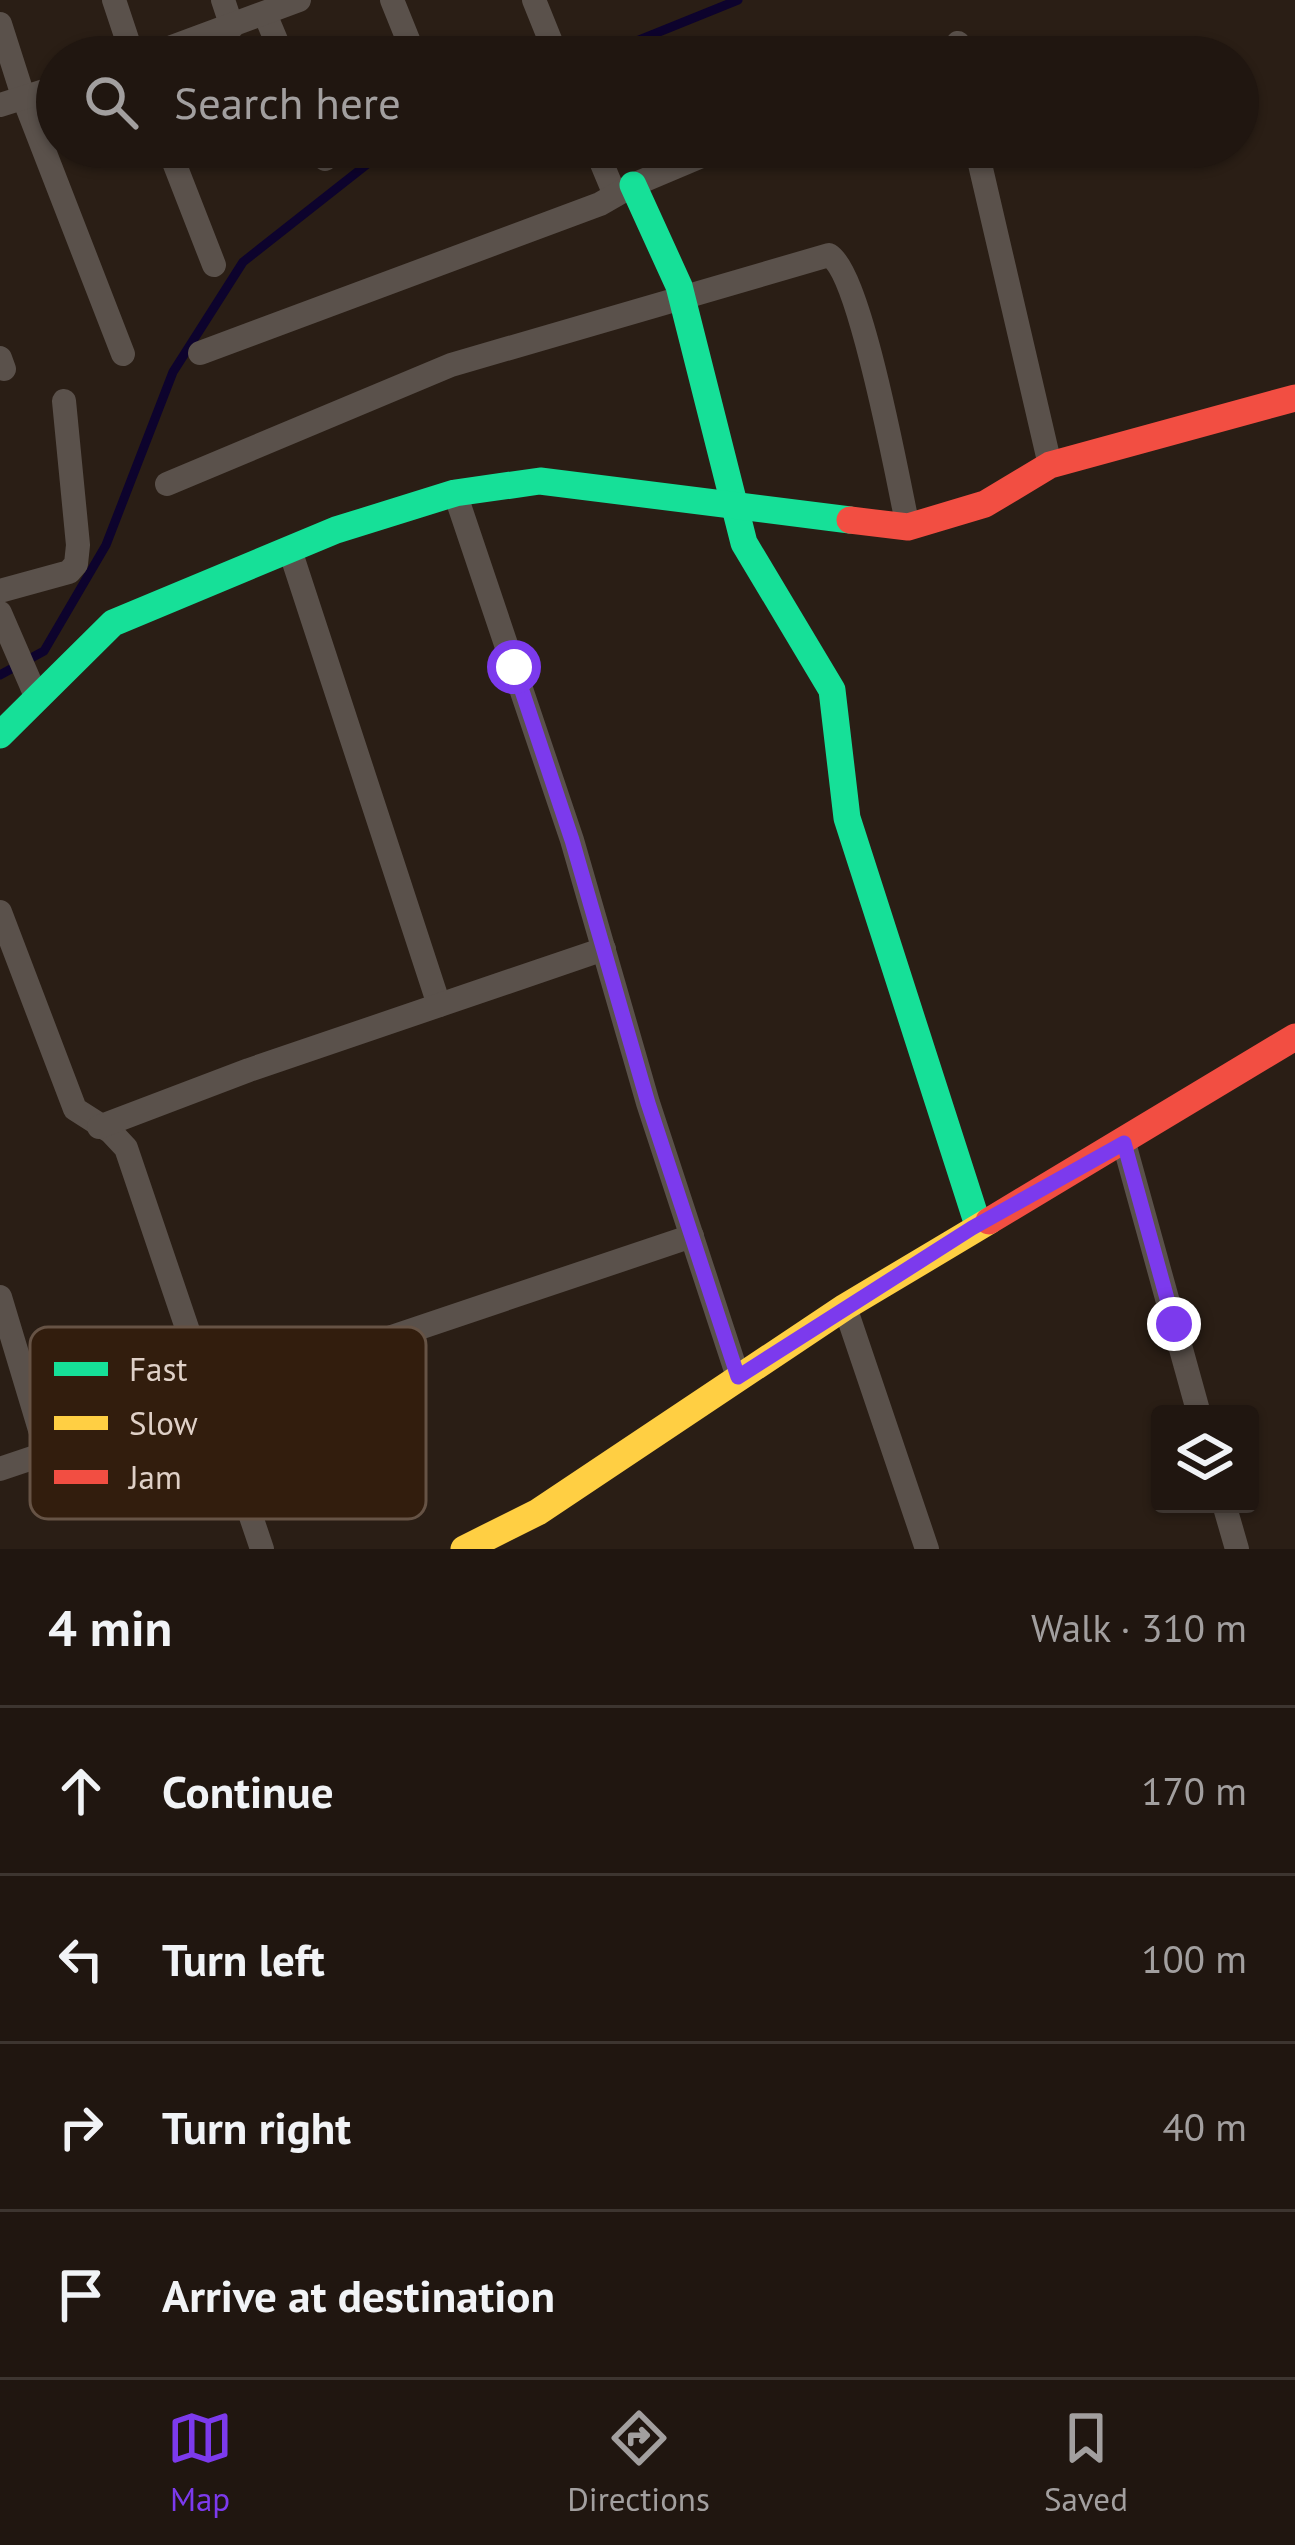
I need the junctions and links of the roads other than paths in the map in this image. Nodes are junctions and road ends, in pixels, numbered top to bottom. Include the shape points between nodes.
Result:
1 (114, 0) edge
2 (223, 0) edge
3 (298, 0) edge
4 (392, 0) edge
5 (534, 0) edge
6 (265, 14) junction
7 (0, 24) edge
8 (232, 27) junction
9 (126, 36) edge
10 (206, 36) edge
11 (274, 36) edge
12 (407, 36) edge
13 (547, 36) edge
14 (12, 102) edge
15 (36, 156) edge
16 (41, 168) edge
17 (176, 168) edge
18 (609, 168) edge
19 (675, 168) edge
20 (981, 168) edge
21 (624, 190) junction
22 (214, 265) dead end
23 (683, 299) junction
24 (200, 353) dead end
25 (123, 354) dead end
26 (1295, 398) edge
27 (64, 401) dead end
28 (1049, 465) junction
29 (167, 484) dead end
30 (455, 493) junction
31 (733, 507) junction
32 (908, 527) junction
33 (290, 550) junction
34 (0, 590) edge
35 (0, 613) edge
36 (34, 690) junction
37 (0, 736) edge
38 (0, 913) edge
39 (604, 949) junction
40 (439, 1005) junction
41 (1295, 1037) edge
42 (100, 1127) junction
43 (1124, 1143) junction
44 (977, 1225) junction
45 (692, 1236) junction
46 (0, 1298) edge
47 (845, 1307) junction
48 (187, 1327) edge
49 (423, 1327) edge
50 (738, 1377) junction
51 (30, 1398) edge
52 (1197, 1405) edge
53 (30, 1459) edge
54 (0, 1469) edge
55 (1227, 1513) edge
56 (252, 1519) edge
57 (262, 1549) edge
58 (464, 1549) edge
59 (927, 1549) edge
60 (1237, 1549) edge

1 - 9 street
2 - 8 street
3 - 6 street
4 - 12 street
5 - 13 street
6 - 8 street
6 - 11 street
7 - 14 street
8 - 10 street
14 - 15 street
16 - 25 street
17 - 22 street
18 - 21 street
19 - 21 street
20 - 28 street
21 - 23 street via 670,261
21 - 24 street
23 - 29 street via 451,365
23 - 31 street
23 - 32 street via 819,255 836,258 866,338
26 - 28 street
27 - 34 street via 76,564
28 - 32 street via 985,504
30 - 31 street via 540,481
30 - 33 street
30 - 39 street
31 - 32 street
31 - 44 street via 751,556 832,690 850,829
33 - 36 street via 113,623
33 - 40 street
35 - 36 street
36 - 37 street
38 - 42 street via 63,1084 82,1117
39 - 40 street
39 - 45 street
40 - 42 street
41 - 43 street
42 - 48 street via 126,1148
43 - 44 street
43 - 52 street
44 - 47 street
45 - 49 street
45 - 50 street
46 - 51 street
47 - 50 street
47 - 59 street
50 - 58 street via 550,1504
53 - 54 street
55 - 60 street
56 - 57 street

